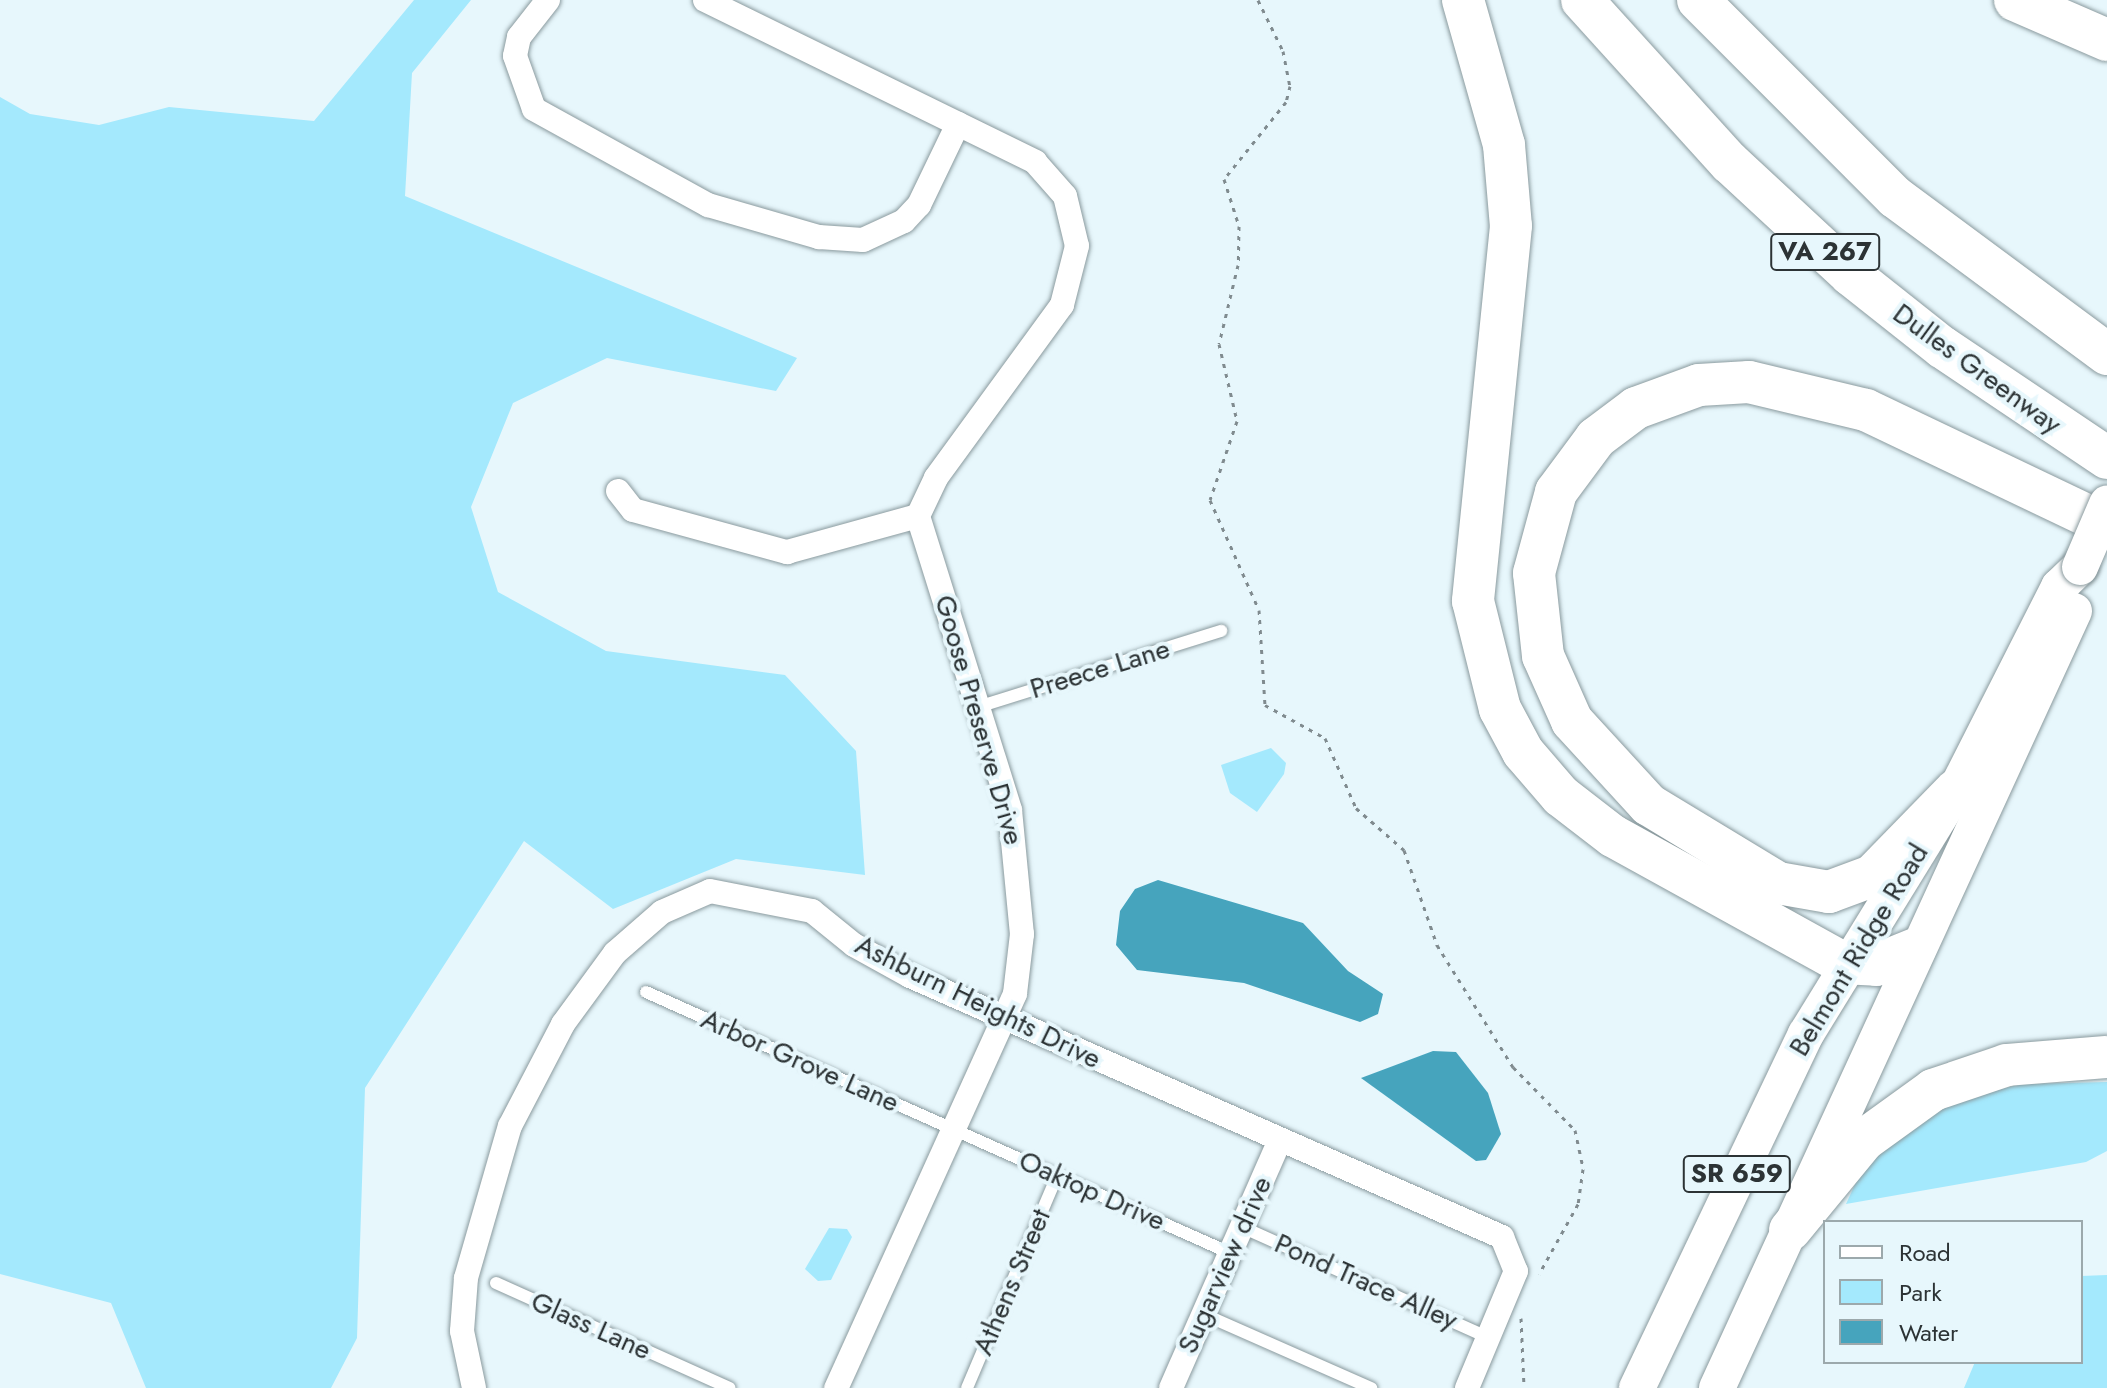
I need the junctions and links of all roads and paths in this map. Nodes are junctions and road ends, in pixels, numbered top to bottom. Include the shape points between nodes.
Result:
1 (548, 0) edge
2 (705, 0) edge
3 (1258, 0) edge
4 (1463, 0) edge
5 (1582, 0) edge
6 (1698, 0) edge
7 (2015, 0) edge
8 (2107, 40) edge
9 (958, 124) junction
10 (2107, 354) edge
11 (2107, 458) edge
12 (618, 491) dead end
13 (2107, 504) edge
14 (918, 516) junction
15 (2107, 525) edge
16 (2080, 567) junction
17 (1221, 631) dead end
18 (978, 707) junction
19 (1956, 790) junction
20 (1915, 949) junction
21 (1843, 963) junction
22 (646, 992) dead end
23 (1004, 1019) junction
24 (2107, 1057) edge
25 (954, 1130) junction
26 (1279, 1142) junction
27 (1057, 1176) junction
28 (1242, 1227) junction
29 (1790, 1230) junction
30 (1230, 1253) junction
31 (1535, 1282) dead end
32 (496, 1283) dead end
33 (1524, 1309) dead end
34 (1203, 1314) junction
35 (1489, 1338) junction
36 (1356, 1385) edge
37 (474, 1388) edge
38 (730, 1388) edge
39 (836, 1388) edge
40 (967, 1388) edge
41 (1171, 1388) edge
42 (1371, 1388) edge
43 (1467, 1388) edge
44 (1524, 1388) edge
45 (1637, 1388) edge
46 (1717, 1388) edge

1 - 9 street via 519,37 515,56 534,109 708,205 819,237 863,240 886,233 919,205
2 - 9 street
3 - 31 path via 1283,51 1290,86 1286,102 1224,179 1239,226 1238,265 1219,344 1237,421 1210,500 1259,610 1265,705 1325,738 1356,808 1404,850 1430,931 1513,1067 1575,1130 1583,1169 1578,1204
4 - 21 highway via 1504,145 1511,226 1473,601 1500,709 1561,796 1613,836
5 - 11 highway, Dulles Greenway / VA 267 via 1729,162 1851,275
6 - 10 highway, VA 267 via 1895,197
7 - 8 highway
9 - 14 street via 1053,177 1077,246 1062,305 936,478
12 - 14 street via 633,510 787,552
13 - 16 main road, Belmont Ridge Road / SR 659, bridge
14 - 18 street, Goose Preserve Drive
15 - 19 highway via 1866,410 1749,382 1699,385 1636,408 1596,438 1556,492 1535,564 1543,656 1572,721 1649,805 1778,883 1829,892 1872,876
16 - 19 main road, Belmont Ridge Road / SR 659 via 2059,587
16 - 20 main road, Belmont Ridge Road / SR 659 via 2082,595
17 - 18 lane, Preece Lane
18 - 23 street, Goose Preserve Drive via 1019,856 1022,934
19 - 21 main road, Belmont Ridge Road / SR 659
20 - 21 highway via 1876,965
20 - 29 main road, Belmont Ridge Road / SR 659
21 - 45 main road, Belmont Ridge Road / SR 659
22 - 25 lane, Arbor Grove Lane
23 - 25 street, Goose Preserve Drive
23 - 26 street, Ashburn Heights Drive
23 - 37 street, Ashburn Heights Drive via 854,945 812,911 710,891 662,912 615,953 563,1024 510,1126 466,1278 462,1331
24 - 29 highway via 2007,1065 1933,1090 1864,1140
25 - 27 lane, Oaktop Drive
25 - 39 street, Goose Preserve Drive
26 - 28 street, Sugarview drive
26 - 35 street, Ashburn Heights Drive via 1502,1237 1516,1271
27 - 30 lane, Oaktop Drive
27 - 40 lane, Athens Street
28 - 30 street, Sugarview drive
28 - 35 lane, Pond Trace Alley
29 - 46 main road, Belmont Ridge Road / SR 659
30 - 34 street, Sugarview drive
32 - 38 lane, Glass Lane
33 - 44 path
34 - 36 lane
34 - 41 street, Sugarview drive
35 - 43 street, Ashburn Heights Drive
36 - 42 lane

